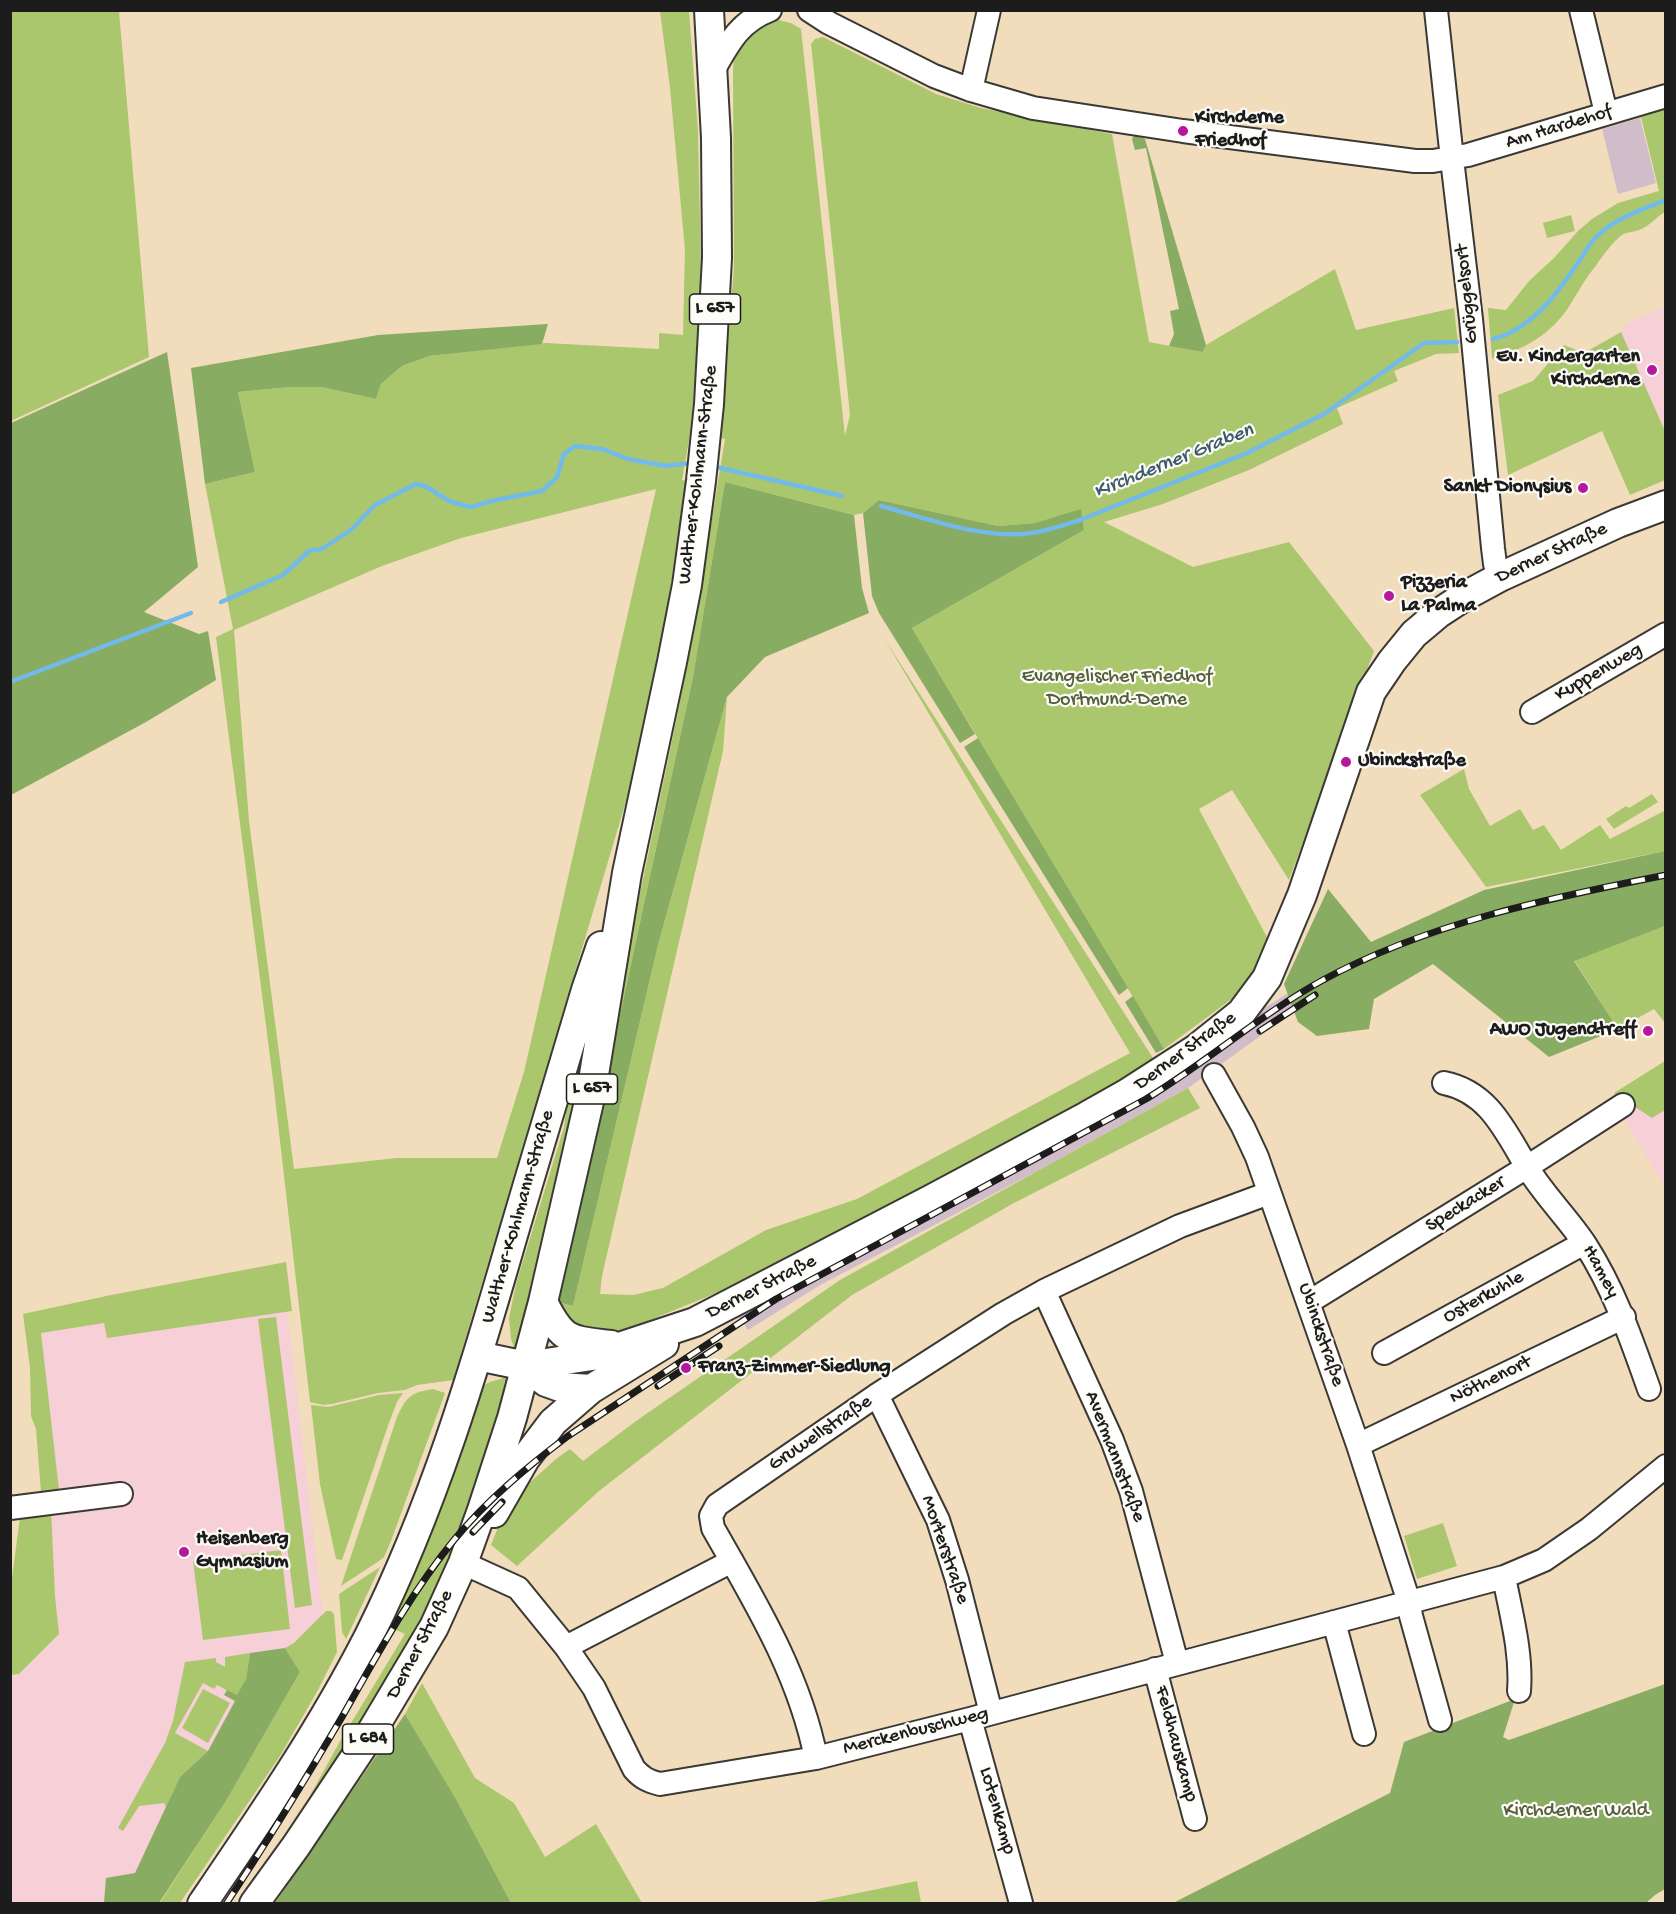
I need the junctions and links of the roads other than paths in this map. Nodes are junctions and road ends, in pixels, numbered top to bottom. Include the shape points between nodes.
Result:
1 (709, 10) edge
2 (770, 10) edge
3 (795, 10) edge
4 (809, 10) edge
5 (989, 10) edge
6 (1436, 10) edge
7 (1581, 10) edge
8 (829, 23) junction
9 (713, 71) junction
10 (971, 90) junction
11 (1665, 96) edge
12 (1606, 113) junction
13 (1452, 159) junction
14 (1665, 505) edge
15 (1500, 577) junction
16 (1665, 634) edge
17 (1532, 712) dead end
18 (627, 873) junction
19 (1214, 1075) dead end
20 (1444, 1083) dead end
21 (1623, 1105) dead end
22 (1527, 1167) junction
23 (1269, 1193) junction
24 (1584, 1243) junction
25 (1044, 1291) junction
26 (543, 1302) junction
27 (1309, 1302) junction
28 (1624, 1317) junction
29 (695, 1322) junction
30 (623, 1346) junction
31 (1384, 1353) dead end
32 (478, 1356) junction
33 (526, 1366) junction
34 (591, 1389) junction
35 (1649, 1389) dead end
36 (877, 1395) junction
37 (1358, 1445) junction
38 (1665, 1466) edge
39 (120, 1494) dead end
40 (10, 1508) edge
41 (732, 1561) junction
42 (463, 1563) junction
43 (1504, 1577) junction
44 (1408, 1602) junction
45 (1334, 1622) junction
46 (566, 1647) junction
47 (1166, 1666) junction
48 (1519, 1691) dead end
49 (981, 1716) junction
50 (1440, 1720) dead end
51 (1364, 1734) dead end
52 (816, 1758) junction
53 (1195, 1819) dead end
54 (1021, 1903) edge
55 (202, 1904) edge
56 (254, 1904) edge

1 - 9 main road, Walther-Kohlmann-Straße / L 657
2 - 9 street via 746,23
3 - 8 street
4 - 8 street
5 - 10 street
6 - 13 street, Grüggelsort
7 - 12 street
8 - 10 street, Am Hardehof via 934,76
9 - 18 main road, Walther-Kohlmann-Straße / L 657 via 717,258 706,436 687,585
10 - 13 street, Am Hardehof via 1033,108 1129,124 1415,161
11 - 12 street, Am Hardehof
12 - 13 street, Am Hardehof
13 - 15 street, Grüggelsort via 1492,548
14 - 15 main road, Derner Straße
15 - 29 main road, Derner Straße via 1439,613 1414,634 1371,692 1287,932 1267,978 1241,1013 1196,1049 1126,1095
16 - 17 street, Kuppenweg
18 - 26 main road, Walther-Kohlmann-Straße / L 657 via 591,1093
18 - 32 main road, Walther-Kohlmann-Straße / L 657 via 586,990
19 - 23 street, Ubinckstraße via 1257,1157
20 - 22 street, Hamey via 1483,1101
21 - 22 street, Speckacker
22 - 24 street, Hamey
22 - 27 street, Speckacker
23 - 25 street, Gruwellstraße via 1180,1226
23 - 27 street, Ubinckstraße
24 - 28 street, Hamey
24 - 31 street, Osterkuhle
25 - 36 street, Gruwellstraße
25 - 47 street, Avermannstraße via 1131,1491
26 - 30 main road via 557,1329 568,1337
26 - 33 main road, Walther-Kohlmann-Straße / L 657
27 - 37 street, Ubinckstraße
28 - 35 street, Hamey
28 - 37 street, Nöthenort
29 - 30 main road, Derner Straße
29 - 34 main road
30 - 33 main road, Derner Straße via 592,1356
32 - 33 main road
32 - 55 main road, L 684 via 450,1441 369,1635 284,1785
33 - 34 main road via 553,1385
33 - 42 main road, L 684
34 - 42 main road via 538,1440
36 - 41 street, Gruwellstraße via 717,1505 711,1516 713,1528
36 - 49 street, Morterstraße via 938,1520 957,1580
37 - 44 street, Ubinckstraße
38 - 43 street, Merckenbuschweg via 1589,1529 1544,1560
39 - 40 street
41 - 46 street
41 - 52 street, Gruwellstraße via 783,1654 800,1697
42 - 46 street, Merckenbuschweg via 518,1588
42 - 56 main road, Derner Straße / L 684 via 434,1627 396,1694
43 - 44 street, Merckenbuschweg
43 - 48 street via 1518,1658
44 - 45 street, Merckenbuschweg
44 - 50 street
45 - 47 street, Merckenbuschweg
45 - 51 street
46 - 52 street, Merckenbuschweg via 594,1688 634,1768 651,1782 660,1784
47 - 49 street, Merckenbuschweg
47 - 53 street, Feldhauskamp
49 - 52 street, Merckenbuschweg
49 - 54 street, Lotenkamp

